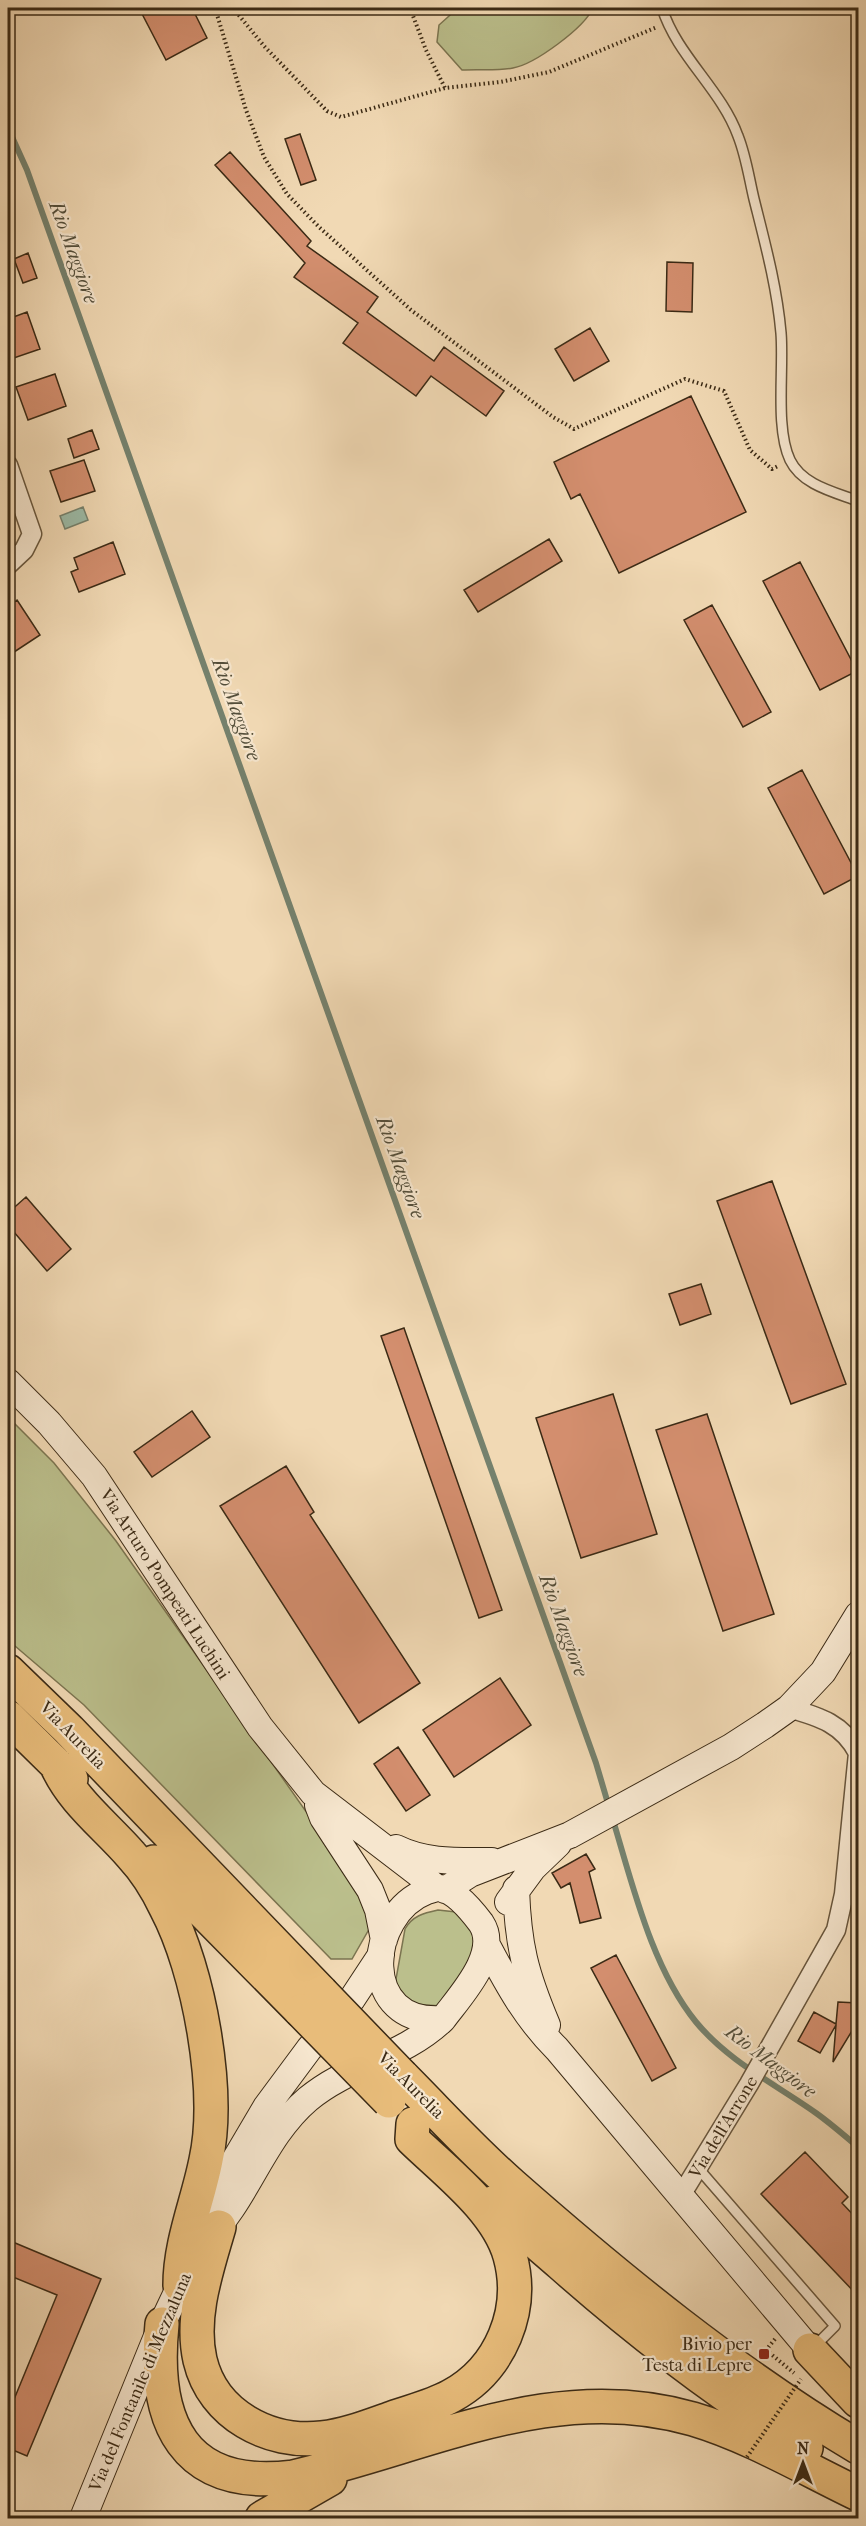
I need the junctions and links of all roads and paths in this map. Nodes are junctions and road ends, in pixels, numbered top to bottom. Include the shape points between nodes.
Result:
1 (215, 8) edge
2 (233, 8) edge
3 (410, 8) edge
4 (662, 8) edge
5 (667, 23) junction
6 (445, 88) junction
7 (791, 461) junction
8 (8, 465) edge
9 (858, 501) edge
10 (8, 565) edge
11 (8, 1382) edge
12 (858, 1615) edge
13 (8, 1671) edge
14 (789, 1708) junction
15 (8, 1718) edge
16 (858, 1753) edge
17 (56, 1764) junction
18 (313, 1793) junction
19 (361, 1831) junction
20 (574, 1832) junction
21 (501, 1861) junction
22 (441, 1889) junction
23 (516, 1889) junction
24 (488, 1941) junction
25 (382, 1947) junction
26 (311, 2001) junction
27 (442, 2019) junction
28 (557, 2049) junction
29 (395, 2089) junction
30 (413, 2124) junction
31 (698, 2168) junction
32 (680, 2197) junction
33 (209, 2237) junction
34 (180, 2285) junction
35 (162, 2324) junction
36 (766, 2350) dead end
37 (806, 2364) junction
38 (858, 2401) edge
39 (858, 2447) edge
40 (747, 2457) dead end
41 (355, 2461) junction
42 (858, 2477) edge
43 (858, 2494) edge
44 (83, 2518) edge
45 (262, 2518) edge

1 - 7 path via 246,110 264,157 281,184 319,227 411,310 574,429 685,379 724,391 750,450 772,469
2 - 6 path via 327,111 340,117
3 - 6 path
4 - 5 lane
5 - 6 path via 549,72
5 - 7 lane via 711,87 738,136 774,280 781,334 784,440
7 - 9 lane via 812,483
8 - 10 street via 32,534 22,554
11 - 18 street, Via Arturo Pompeati Luchini via 93,1476 260,1727
12 - 14 street via 823,1672
13 - 26 highway, Via Aurelia via 69,1730
14 - 16 street, Via dell'Arrone via 836,1726 849,1737
14 - 20 street via 731,1747
15 - 17 highway, Via Aurelia
16 - 31 street, Via dell'Arrone via 844,1894 836,1930
17 - 26 highway, Via Aurelia
17 - 34 highway via 68,1788 149,1878 167,1908 189,1965 206,2041 212,2113 207,2159 181,2264
18 - 19 street, Via Arturo Pompeati Luchini
18 - 25 street, Via Arturo Pompeati Luchini via 323,1818 370,1890 378,1910
19 - 21 street, Via Arturo Pompeati Luchini via 421,1858
19 - 22 street, Via Arturo Pompeati Luchini
20 - 21 street
20 - 23 street via 548,1852
21 - 22 street
22 - 24 street via 470,1910
22 - 25 street via 416,1896 404,1906
23 - 24 street
23 - 28 street via 524,1967
24 - 27 street via 469,1983
24 - 28 street via 519,2004
25 - 27 street via 382,1983 392,2002 410,2016
25 - 33 street, Via del Fontanile di Mezzaluna via 352,1999 266,2107 205,2222
26 - 29 highway, Via Aurelia, bridge
27 - 33 street, Via del Fontanile di Mezzaluna via 419,2040 345,2074 308,2100 263,2154
28 - 32 street
29 - 30 highway, Via Aurelia
29 - 39 highway, Via Aurelia via 620,2276 743,2370
30 - 33 highway via 412,2139 489,2216 513,2268 514,2297 505,2338 484,2370 452,2395 349,2433 321,2438 277,2434 258,2429 238,2417 211,2388 198,2344
30 - 42 highway, Via Aurelia via 496,2206 680,2363 769,2425
31 - 32 street, Via dell'Arrone
31 - 37 lane via 835,2326
32 - 37 street
33 - 34 street, Via del Fontanile di Mezzaluna
34 - 35 street, Via del Fontanile di Mezzaluna
35 - 41 highway via 160,2368 164,2402 175,2431 203,2464 229,2475 262,2480 294,2477
35 - 44 street, Via del Fontanile di Mezzaluna
36 - 37 path
37 - 38 highway
37 - 40 path, bridge
41 - 43 highway via 520,2413 580,2406 615,2407 677,2415 710,2425
41 - 45 highway

